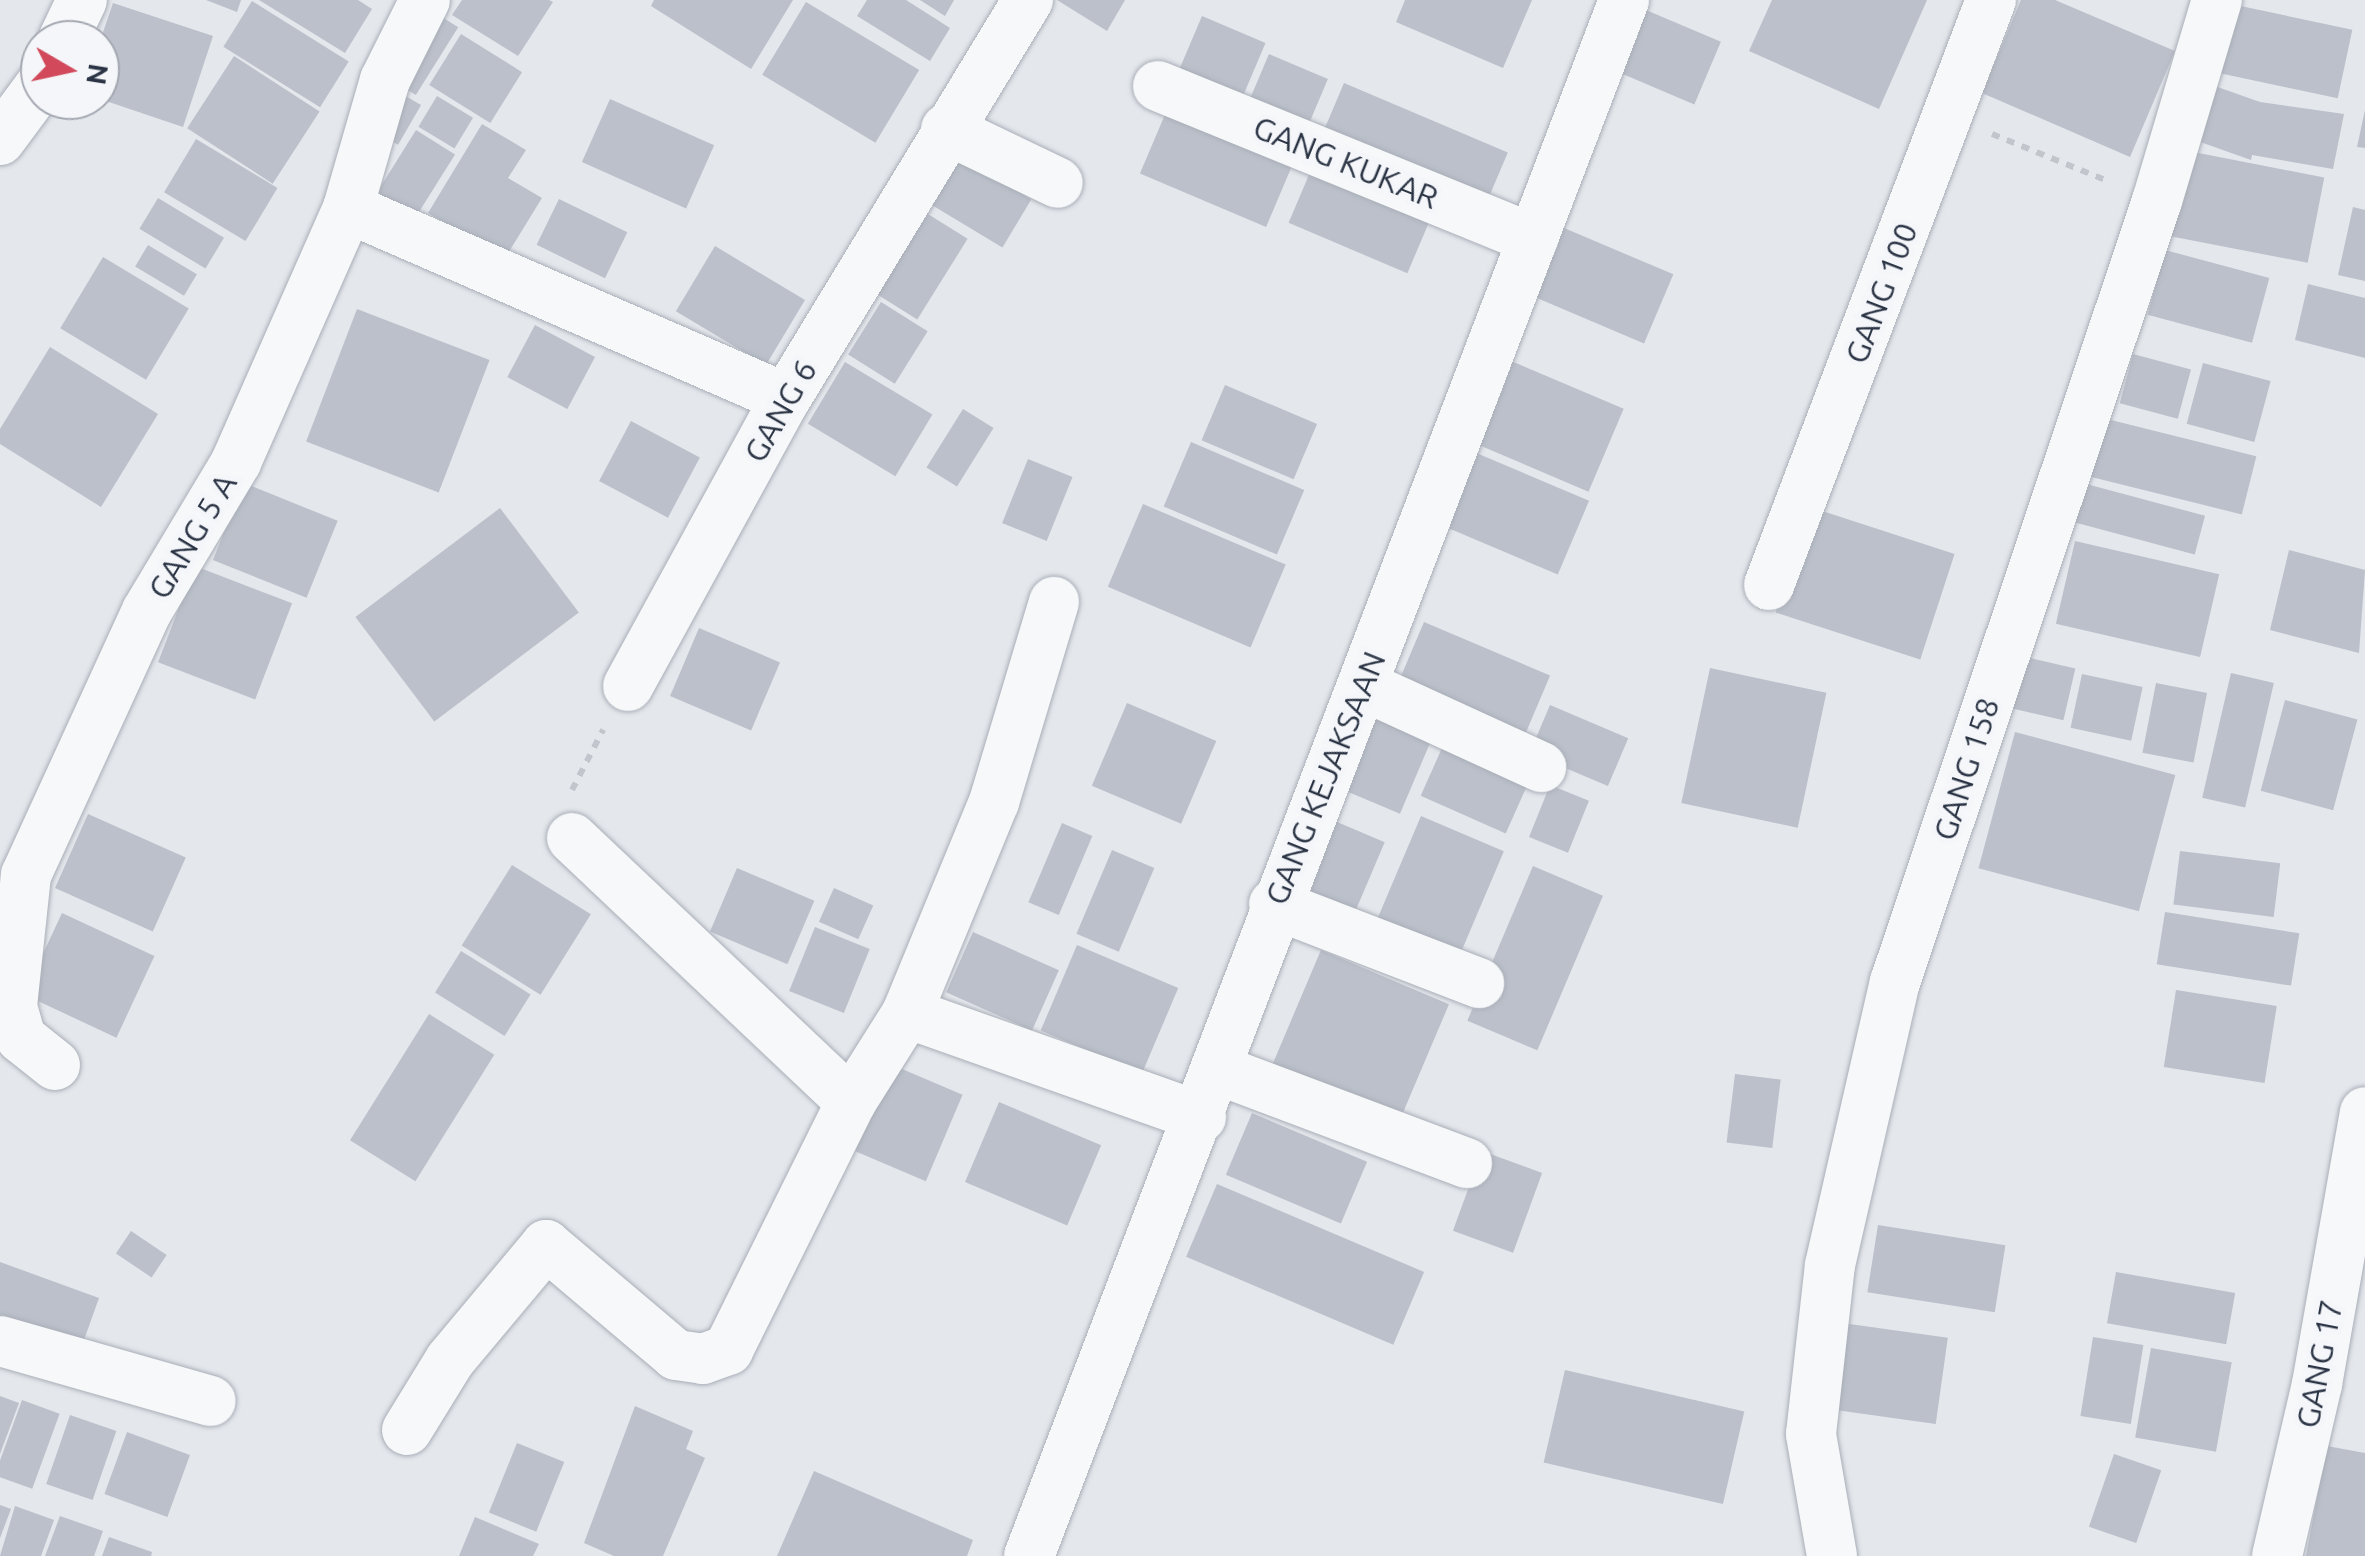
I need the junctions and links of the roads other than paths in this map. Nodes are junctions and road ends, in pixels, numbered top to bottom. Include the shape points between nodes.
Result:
1 (425, 0) edge
2 (1028, 0) edge
3 (1624, 0) edge
4 (1991, 0) edge
5 (2217, 0) edge
6 (1158, 86) dead end
7 (20, 113) edge
8 (946, 130) junction
9 (0, 140) edge
10 (1058, 183) dead end
11 (348, 208) junction
12 (1533, 239) junction
13 (786, 398) junction
14 (1769, 585) dead end
15 (1054, 602) dead end
16 (628, 686) road end
17 (1364, 686) junction
18 (1541, 766) dead end
19 (572, 838) road end
20 (1274, 904) junction
21 (1479, 984) dead end
22 (907, 1013) junction
23 (55, 1064) dead end
24 (1218, 1070) junction
25 (851, 1102) junction
26 (2365, 1112) edge
27 (1200, 1117) junction
28 (1466, 1163) dead end
29 (0, 1341) edge
30 (211, 1401) dead end
31 (407, 1430) dead end
32 (1030, 1556) edge
33 (1832, 1556) edge
34 (2277, 1556) edge

1 - 11 street, GANG 5 A via 385,80
2 - 8 street, GANG 6
3 - 12 street, GANG KEJAKSAAN
4 - 14 street, GANG 100
5 - 33 street, GANG 158 via 2157,202 1895,982 1830,1265 1812,1434
6 - 12 street, GANG KUKAR
7 - 9 street
8 - 10 street
8 - 13 street, GANG 6
11 - 13 street
11 - 23 street, GANG 5 A via 236,462 147,611 26,875 12,1006 21,1038
12 - 17 street, GANG KEJAKSAAN
13 - 16 street, GANG 6
15 - 22 street via 994,802
17 - 18 street
17 - 20 street, GANG KEJAKSAAN
19 - 25 street
20 - 21 street
20 - 24 street, GANG KEJAKSAAN
22 - 25 street
22 - 27 street
24 - 27 street, GANG KEJAKSAAN
24 - 28 street
25 - 31 street via 728,1350 702,1359 676,1355 546,1246 450,1360
26 - 34 street, GANG 17 via 2317,1384
27 - 32 street, GANG KEJAKSAAN
29 - 30 street

